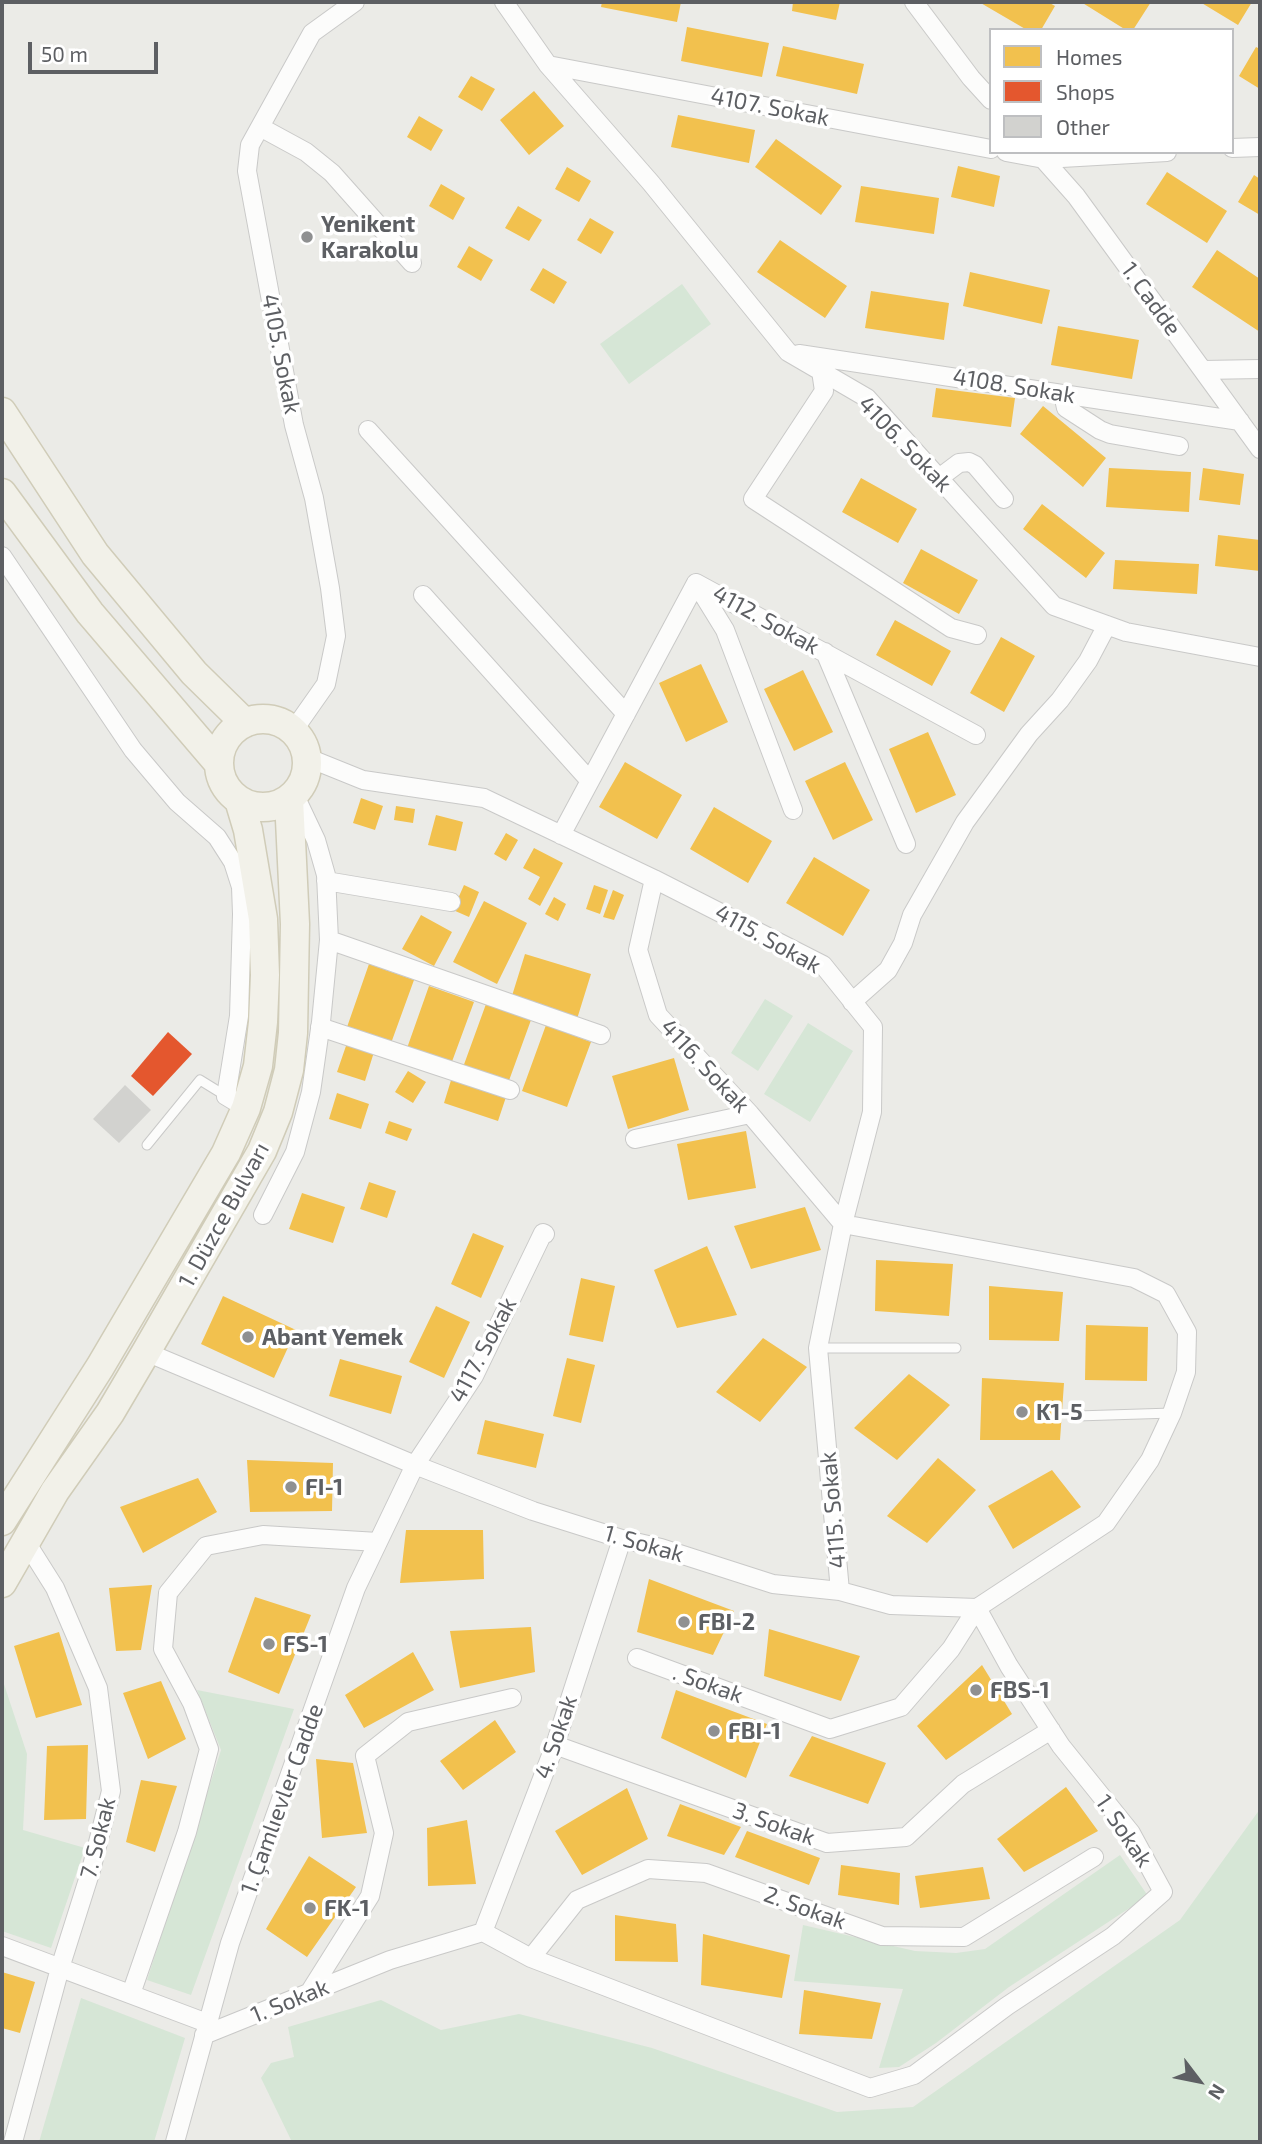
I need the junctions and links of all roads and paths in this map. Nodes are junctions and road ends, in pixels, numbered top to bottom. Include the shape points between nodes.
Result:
1 (355, 2) edge
2 (504, 2) edge
3 (914, 2) edge
4 (548, 65) junction
5 (989, 97) edge
6 (260, 127) junction
7 (1260, 147) edge
8 (1234, 148) edge
9 (989, 149) edge
10 (1024, 154) edge
11 (1104, 154) edge
12 (1041, 156) edge
13 (412, 263) dead end
14 (788, 352) junction
15 (1260, 369) edge
16 (1203, 370) junction
17 (821, 371) junction
18 (1063, 394) junction
19 (2, 412) edge
20 (1240, 421) junction
21 (368, 430) dead end
22 (1179, 446) dead end
23 (1260, 449) edge
24 (939, 478) junction
25 (2, 493) edge
26 (1004, 499) dead end
27 (2, 556) edge
28 (696, 583) junction
29 (423, 595) dead end
30 (1107, 625) junction
31 (977, 635) dead end
32 (825, 652) junction
33 (1260, 657) edge
34 (626, 714) junction
35 (246, 723) junction
36 (293, 731) junction
37 (976, 735) dead end
38 (306, 757) junction
39 (219, 764) junction
40 (590, 781) junction
41 (293, 794) junction
42 (239, 800) junction
43 (793, 810) dead end
44 (561, 835) junction
45 (906, 844) dead end
46 (654, 879) junction
47 (326, 881) junction
48 (451, 902) dead end
49 (328, 940) junction
50 (852, 1002) junction
51 (320, 1027) junction
52 (601, 1035) dead end
53 (510, 1090) dead end
54 (236, 1102) junction
55 (750, 1114) junction
56 (635, 1139) dead end
57 (147, 1145) dead end
58 (263, 1216) dead end
59 (843, 1224) junction
60 (545, 1234) dead end
61 (818, 1348) junction
62 (956, 1348) dead end
63 (146, 1352) junction
64 (1172, 1413) junction
65 (1077, 1416) dead end
66 (415, 1465) junction
67 (2, 1521) edge
68 (622, 1539) junction
69 (26, 1542) junction
70 (378, 1542) junction
71 (2, 1583) edge
72 (840, 1591) junction
73 (976, 1608) junction
74 (637, 1658) dead end
75 (512, 1698) dead end
76 (1051, 1730) junction
77 (555, 1745) junction
78 (1094, 1857) dead end
79 (483, 1933) junction
80 (2, 1946) edge
81 (531, 1958) junction
82 (60, 1968) junction
83 (309, 1993) junction
84 (131, 1994) junction
85 (206, 2029) junction
86 (13, 2142) edge
87 (175, 2142) edge

1 - 6 street, 4105. Sokak via 312,33
2 - 4 street, 4106. Sokak
3 - 5 street
4 - 9 street, 4107. Sokak
4 - 14 street, 4106. Sokak
6 - 13 street via 306,152 332,173
6 - 36 street, 4105. Sokak via 250,145 247,171 294,425 314,498 336,636 326,684
7 - 8 street
10 - 12 street
11 - 12 street
12 - 16 street, 1. Cadde via 1076,196
14 - 17 street, 4106. Sokak
14 - 18 street, 4108. Sokak
15 - 16 street
16 - 20 street, 1. Cadde
17 - 24 street, 4106. Sokak via 867,398
17 - 31 street via 824,391 753,499 951,628
18 - 20 street, 4108. Sokak
18 - 22 street via 1066,408 1100,430
19 - 35 main road via 95,554 194,673
20 - 23 street, 1. Cadde
21 - 34 street
24 - 26 street via 959,463 969,462
24 - 30 street, 4106. Sokak via 1054,606
25 - 39 main road via 90,613
27 - 54 street via 133,750 177,802 217,837 233,862 241,887 242,914
28 - 32 street, 4112. Sokak
28 - 34 street, 4112. Sokak
28 - 43 street via 724,630
29 - 40 street
30 - 33 street, 4106. Sokak
30 - 50 street via 1060,700 1029,734 965,822 912,915 888,970
32 - 37 street, 4112. Sokak
32 - 45 street
34 - 40 street, 4112. Sokak
35 - 36 main road via 266,719
35 - 39 main road via 228,737
36 - 38 main road
38 - 41 main road via 304,780
38 - 44 street, 4115. Sokak via 363,780 484,798
39 - 42 main road via 228,791
40 - 44 street, 4112. Sokak
41 - 42 main road via 265,807
41 - 47 street via 316,840
41 - 63 main road, 1. Düzce Bulvarı via 293,1033 278,1112 262,1151
42 - 54 main road, 1. Düzce Bulvarı via 263,919 265,975 258,1066
44 - 46 street, 4115. Sokak
46 - 50 street, 4115. Sokak via 823,965
46 - 55 street, 4116. Sokak via 638,950 658,1015
47 - 48 street
47 - 49 street
49 - 51 street
49 - 52 street
50 - 59 street, 4115. Sokak via 873,1027 872,1112
51 - 53 street
51 - 58 street via 311,1092 295,1152
54 - 57 lane via 200,1080
54 - 67 main road, 1. Düzce Bulvarı via 226,1153 100,1367
55 - 56 street
55 - 59 street, 4116. Sokak
59 - 61 street, 4115. Sokak
59 - 64 street via 1134,1278 1166,1294 1187,1332 1186,1372
60 - 66 street, 4117. Sokak via 474,1376
61 - 62 lane
61 - 72 street, 4115. Sokak
63 - 66 street, 1. Sokak
63 - 69 main road, 1. Düzce Bulvarı
64 - 65 lane
64 - 73 street via 1150,1460 1106,1523
66 - 68 street, 1. Sokak via 533,1511
66 - 70 street, 1. Çamlıevler Cadde
68 - 72 street, 1. Sokak via 773,1584
68 - 77 street, 4. Sokak
69 - 71 main road, 1. Düzce Bulvarı
69 - 82 street, 7. Sokak via 55,1588 98,1688 111,1791
70 - 84 street via 263,1535 206,1546 168,1594 163,1649 192,1703 209,1749 187,1832
70 - 85 street, 1. Çamlıevler Cadde via 356,1588 230,1943
72 - 73 street, 1. Sokak via 891,1605
73 - 74 street, . Sokak via 951,1649 901,1707 830,1728
73 - 76 street, 1. Sokak
75 - 83 street via 408,1722 365,1756 384,1833 370,1896
76 - 77 street, 3. Sokak via 963,1784 906,1837 827,1843
76 - 81 street, 1. Sokak via 1131,1833 1163,1892 1113,1936 914,2075 870,2088
77 - 79 street, 4. Sokak
78 - 81 street, 2. Sokak via 964,1937 882,1936 706,1873 648,1870 577,1900
79 - 81 street, 1. Sokak
79 - 83 street, 1. Sokak via 390,1960
80 - 82 street
82 - 84 street
82 - 86 street, 7. Sokak
83 - 85 street, 1. Sokak
84 - 85 street
85 - 87 street, 1. Çamlıevler Cadde

